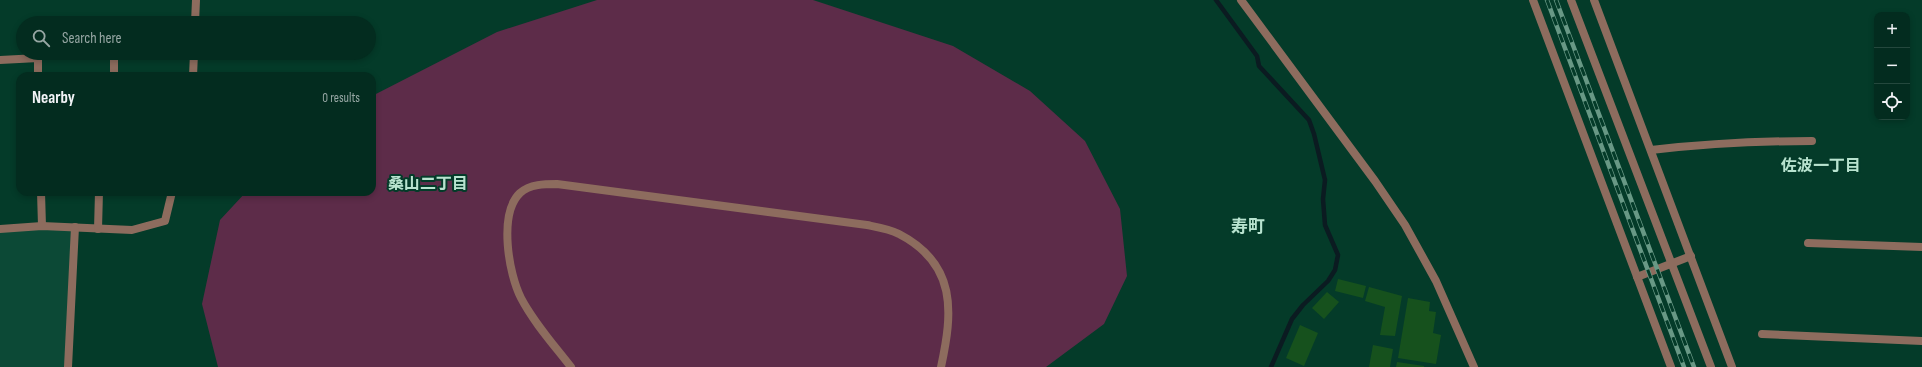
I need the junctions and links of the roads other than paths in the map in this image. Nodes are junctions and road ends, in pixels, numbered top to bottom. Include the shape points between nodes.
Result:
1 (196, 0) edge
2 (1241, 0) edge
3 (1533, 0) edge
4 (1571, 0) edge
5 (1594, 0) edge
6 (195, 16) edge
7 (16, 59) edge
8 (0, 60) edge
9 (38, 60) edge
10 (114, 60) edge
11 (194, 60) edge
12 (38, 72) edge
13 (114, 72) edge
14 (193, 72) edge
15 (1812, 142) dead end
16 (1651, 150) junction
17 (41, 196) edge
18 (99, 196) edge
19 (171, 196) edge
20 (42, 226) junction
21 (75, 227) junction
22 (0, 229) edge
23 (98, 229) junction
24 (1808, 243) dead end
25 (1922, 247) edge
26 (1690, 256) junction
27 (1672, 263) junction
28 (1637, 277) junction
29 (1762, 334) dead end
30 (1922, 341) edge
31 (68, 367) edge
32 (571, 367) edge
33 (941, 367) edge
34 (1474, 367) edge
35 (1671, 367) edge
36 (1711, 367) edge
37 (1732, 367) edge

1 - 6 street
2 - 34 street via 1405,225 1436,280
3 - 28 street
4 - 27 street
5 - 16 street
7 - 8 street
9 - 12 street
10 - 13 street
11 - 14 street
15 - 16 street via 1716,143
16 - 26 street
17 - 20 street
18 - 23 street
19 - 23 street via 165,221 132,230
20 - 21 street
20 - 22 street
21 - 23 street
21 - 31 street
24 - 25 street
26 - 27 street
26 - 37 street
27 - 28 street
27 - 36 street
28 - 35 street
29 - 30 street
32 - 33 street via 538,325 521,297 508,255 511,210 520,194 537,185 557,184 859,224 898,233 932,258 944,280 950,304 948,334

